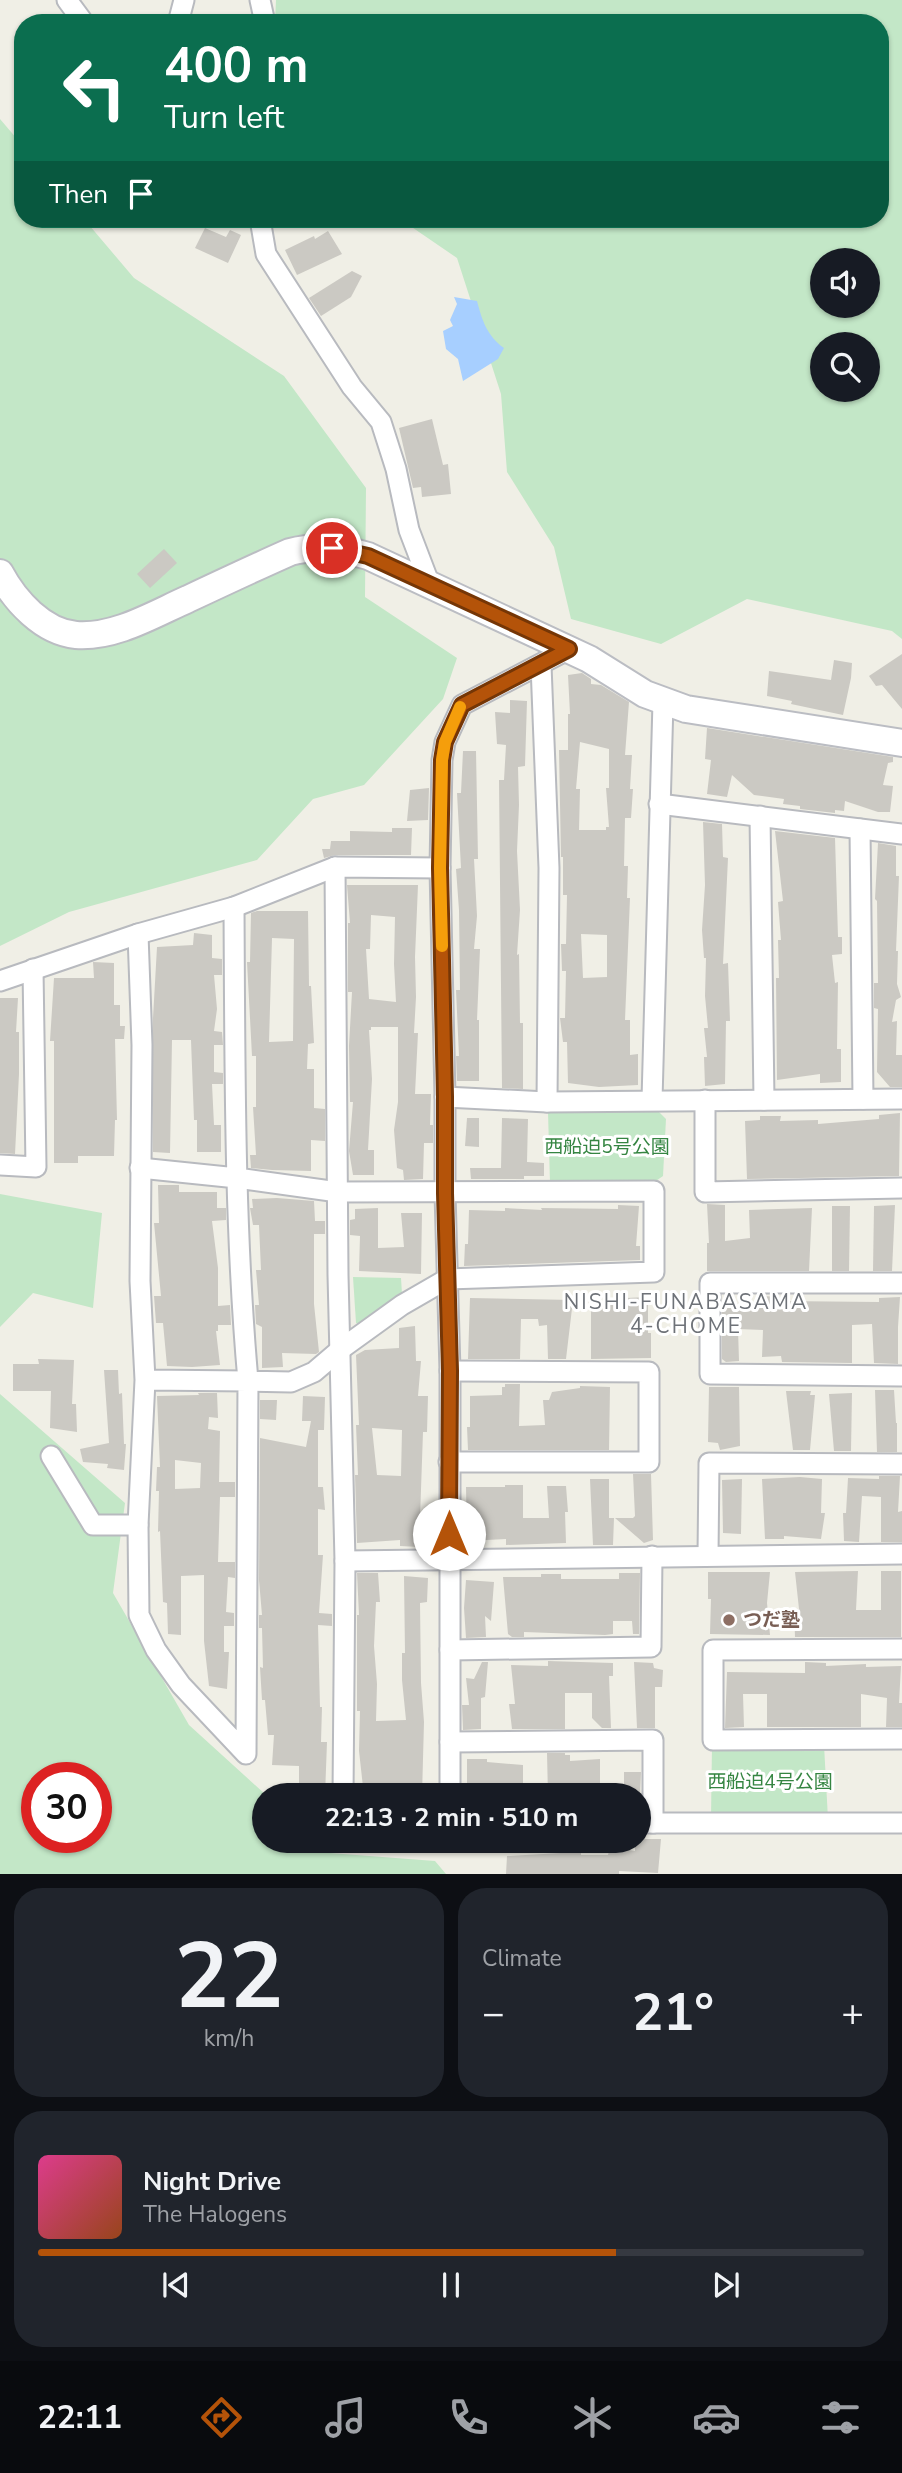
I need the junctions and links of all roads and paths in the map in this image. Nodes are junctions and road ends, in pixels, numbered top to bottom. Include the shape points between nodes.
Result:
1 (262, 228) edge
2 (0, 573) edge
3 (430, 584) junction
4 (569, 649) junction
5 (541, 665) junction
6 (663, 702) junction
7 (902, 743) edge
8 (659, 804) junction
9 (761, 816) junction
10 (860, 829) junction
11 (902, 834) edge
12 (335, 867) junction
13 (440, 868) junction
14 (234, 907) junction
15 (138, 934) junction
16 (33, 969) junction
17 (0, 981) edge
18 (445, 1097) junction
19 (863, 1099) junction
20 (902, 1099) edge
21 (652, 1100) junction
22 (705, 1100) junction
23 (764, 1100) junction
24 (547, 1102) junction
25 (0, 1165) edge
26 (140, 1168) junction
27 (237, 1178) junction
28 (902, 1188) edge
29 (338, 1192) junction
30 (445, 1193) junction
31 (447, 1279) junction
32 (902, 1283) edge
33 (341, 1349) junction
34 (450, 1371) junction
35 (902, 1376) edge
36 (145, 1380) junction
37 (248, 1381) junction
38 (51, 1456) dead end
39 (449, 1462) junction
40 (902, 1464) edge
41 (138, 1525) junction
42 (902, 1554) edge
43 (708, 1555) junction
44 (652, 1556) junction
45 (450, 1559) junction
46 (345, 1561) junction
47 (902, 1649) edge
48 (450, 1650) junction
49 (902, 1739) edge
50 (450, 1742) junction
51 (343, 1783) edge
52 (450, 1783) edge
53 (649, 1783) edge
54 (651, 1823) edge
55 (902, 1824) edge

1 - 3 street via 272,264 352,387 381,422 409,530
2 - 3 street via 38,620 76,635 130,625 300,550 348,550
3 - 4 street
4 - 5 street
4 - 6 street
5 - 13 street via 462,705 452,723 442,760
5 - 24 street via 549,868
6 - 7 street
6 - 8 street
8 - 9 street
8 - 21 street
9 - 10 street
9 - 23 street
10 - 11 street
10 - 19 street
12 - 13 street
12 - 14 street
12 - 29 street
13 - 18 street
14 - 15 street
14 - 27 street
15 - 16 street
15 - 26 street
16 - 17 street
16 - 25 street via 36,1167
18 - 24 street
18 - 30 street
19 - 20 street
19 - 23 street
21 - 22 street
21 - 24 street
22 - 23 street
22 - 28 street via 705,1192
26 - 27 street
26 - 36 street
27 - 29 street
27 - 37 street
29 - 30 street
29 - 33 street
30 - 31 street
30 - 31 street via 654,1191 654,1272
31 - 33 street
31 - 34 street
32 - 35 street via 710,1283 710,1374
33 - 37 street via 291,1382
33 - 46 street
34 - 39 street
34 - 39 street via 649,1372 649,1462
36 - 37 street
36 - 41 street
37 - 41 street via 246,1754 181,1685 139,1615
38 - 41 street via 93,1525
39 - 45 street
40 - 43 street via 709,1463
42 - 43 street
43 - 44 street
44 - 45 street
44 - 48 street via 651,1647
45 - 46 street
45 - 48 street
46 - 51 street
47 - 49 street via 713,1650 713,1740
48 - 50 street
50 - 52 street
50 - 53 street via 653,1740
54 - 55 street

